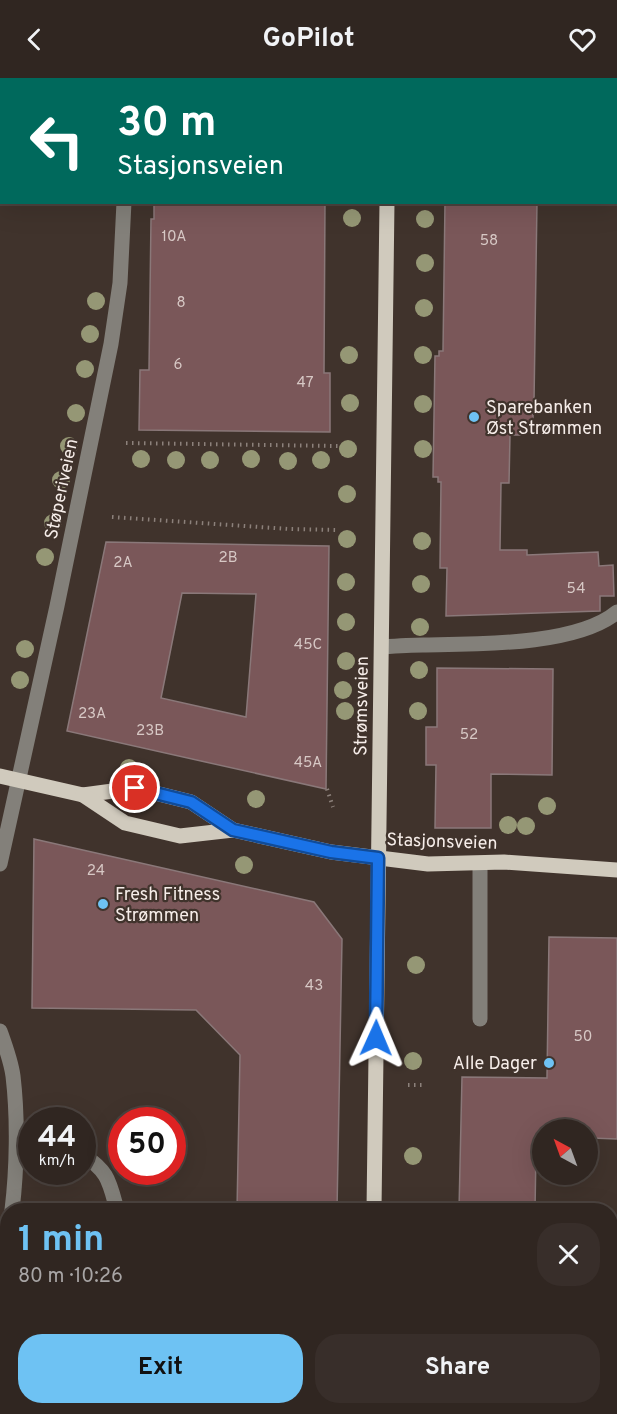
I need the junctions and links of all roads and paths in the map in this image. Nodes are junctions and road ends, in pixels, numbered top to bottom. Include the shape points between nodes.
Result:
1 (124, 204) edge
2 (387, 204) edge
3 (126, 443) dead end
4 (338, 446) dead end
5 (112, 517) dead end
6 (337, 530) dead end
7 (615, 616) edge
8 (382, 647) junction
9 (0, 776) edge
10 (18, 780) junction
11 (327, 789) dead end
12 (83, 795) junction
13 (333, 807) dead end
14 (233, 830) junction
15 (378, 858) junction
16 (0, 864) edge
17 (480, 864) junction
18 (617, 870) edge
19 (480, 1019) dead end
20 (0, 1031) edge
21 (408, 1085) dead end
22 (426, 1085) dead end
23 (96, 1163) edge
24 (13, 1203) edge
25 (115, 1203) edge
26 (374, 1203) edge

1 - 10 street, Støperiveien via 120,283 111,344
2 - 8 main road, Strømsveien
3 - 4 path
5 - 6 path
7 - 8 street via 572,634
8 - 15 main road, Strømsveien
9 - 10 main road, Stasjonsveien
10 - 12 main road, Stasjonsveien
10 - 16 street, Støperiveien
11 - 13 path
12 - 14 main road, Stasjonsveien via 125,823 180,836
12 - 14 main road, Stasjonsveien via 135,788 191,802
14 - 15 main road, Stasjonsveien via 331,852
15 - 17 main road, Stasjonsveien via 428,864
15 - 26 main road, Strømsveien
17 - 18 main road, Stasjonsveien via 504,862
17 - 19 street
20 - 24 street via 13,1074
21 - 22 path
23 - 25 street via 110,1181

